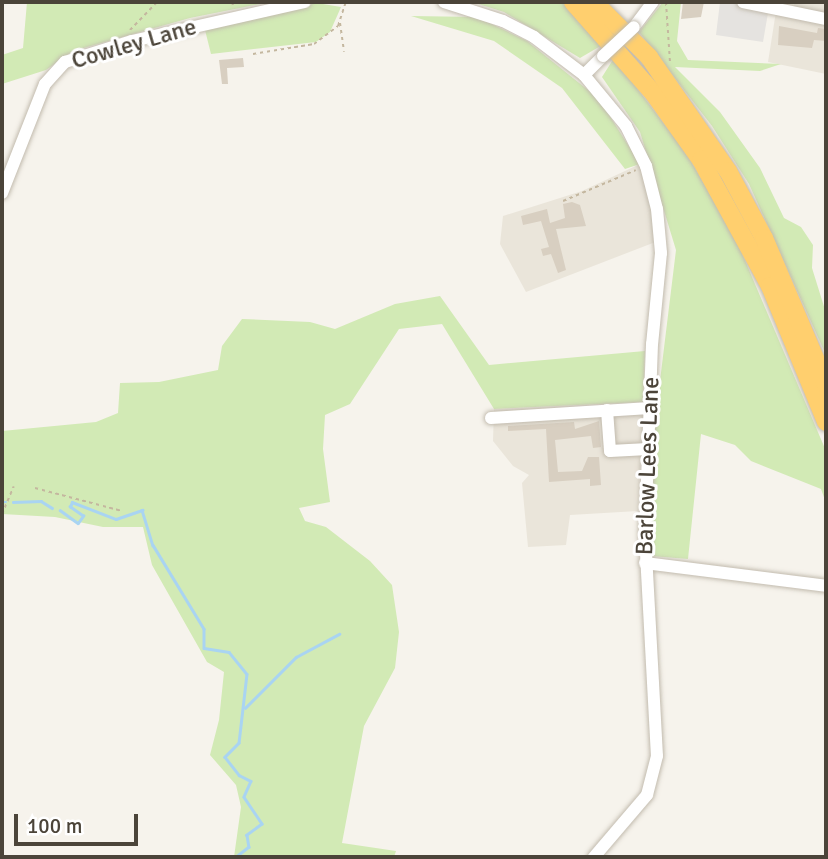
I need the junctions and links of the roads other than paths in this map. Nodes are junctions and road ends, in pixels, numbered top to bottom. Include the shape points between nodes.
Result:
1 (305, 2) edge
2 (444, 2) edge
3 (573, 2) edge
4 (594, 2) edge
5 (653, 2) edge
6 (743, 2) edge
7 (826, 19) edge
8 (584, 75) junction
9 (2, 193) edge
10 (826, 384) edge
11 (650, 408) junction
12 (607, 410) junction
13 (491, 418) dead end
14 (826, 422) edge
15 (648, 449) junction
16 (645, 563) junction
17 (826, 586) edge
18 (594, 857) edge

1 - 9 street, Cowley Lane via 132,41 65,62 49,76
2 - 8 street via 524,32
3 - 14 highway via 654,94 701,160 770,286
4 - 10 highway via 649,57 727,171 778,269
5 - 8 street, bridge
6 - 7 street
8 - 11 street, Barlow Lees Lane via 626,126 646,166 657,209 661,253
11 - 12 street
11 - 15 street, Barlow Lees Lane
12 - 13 street
12 - 15 street via 610,451
15 - 16 street, Barlow Lees Lane
16 - 17 street
16 - 18 street, Barlow Lees Lane via 654,771 647,794

